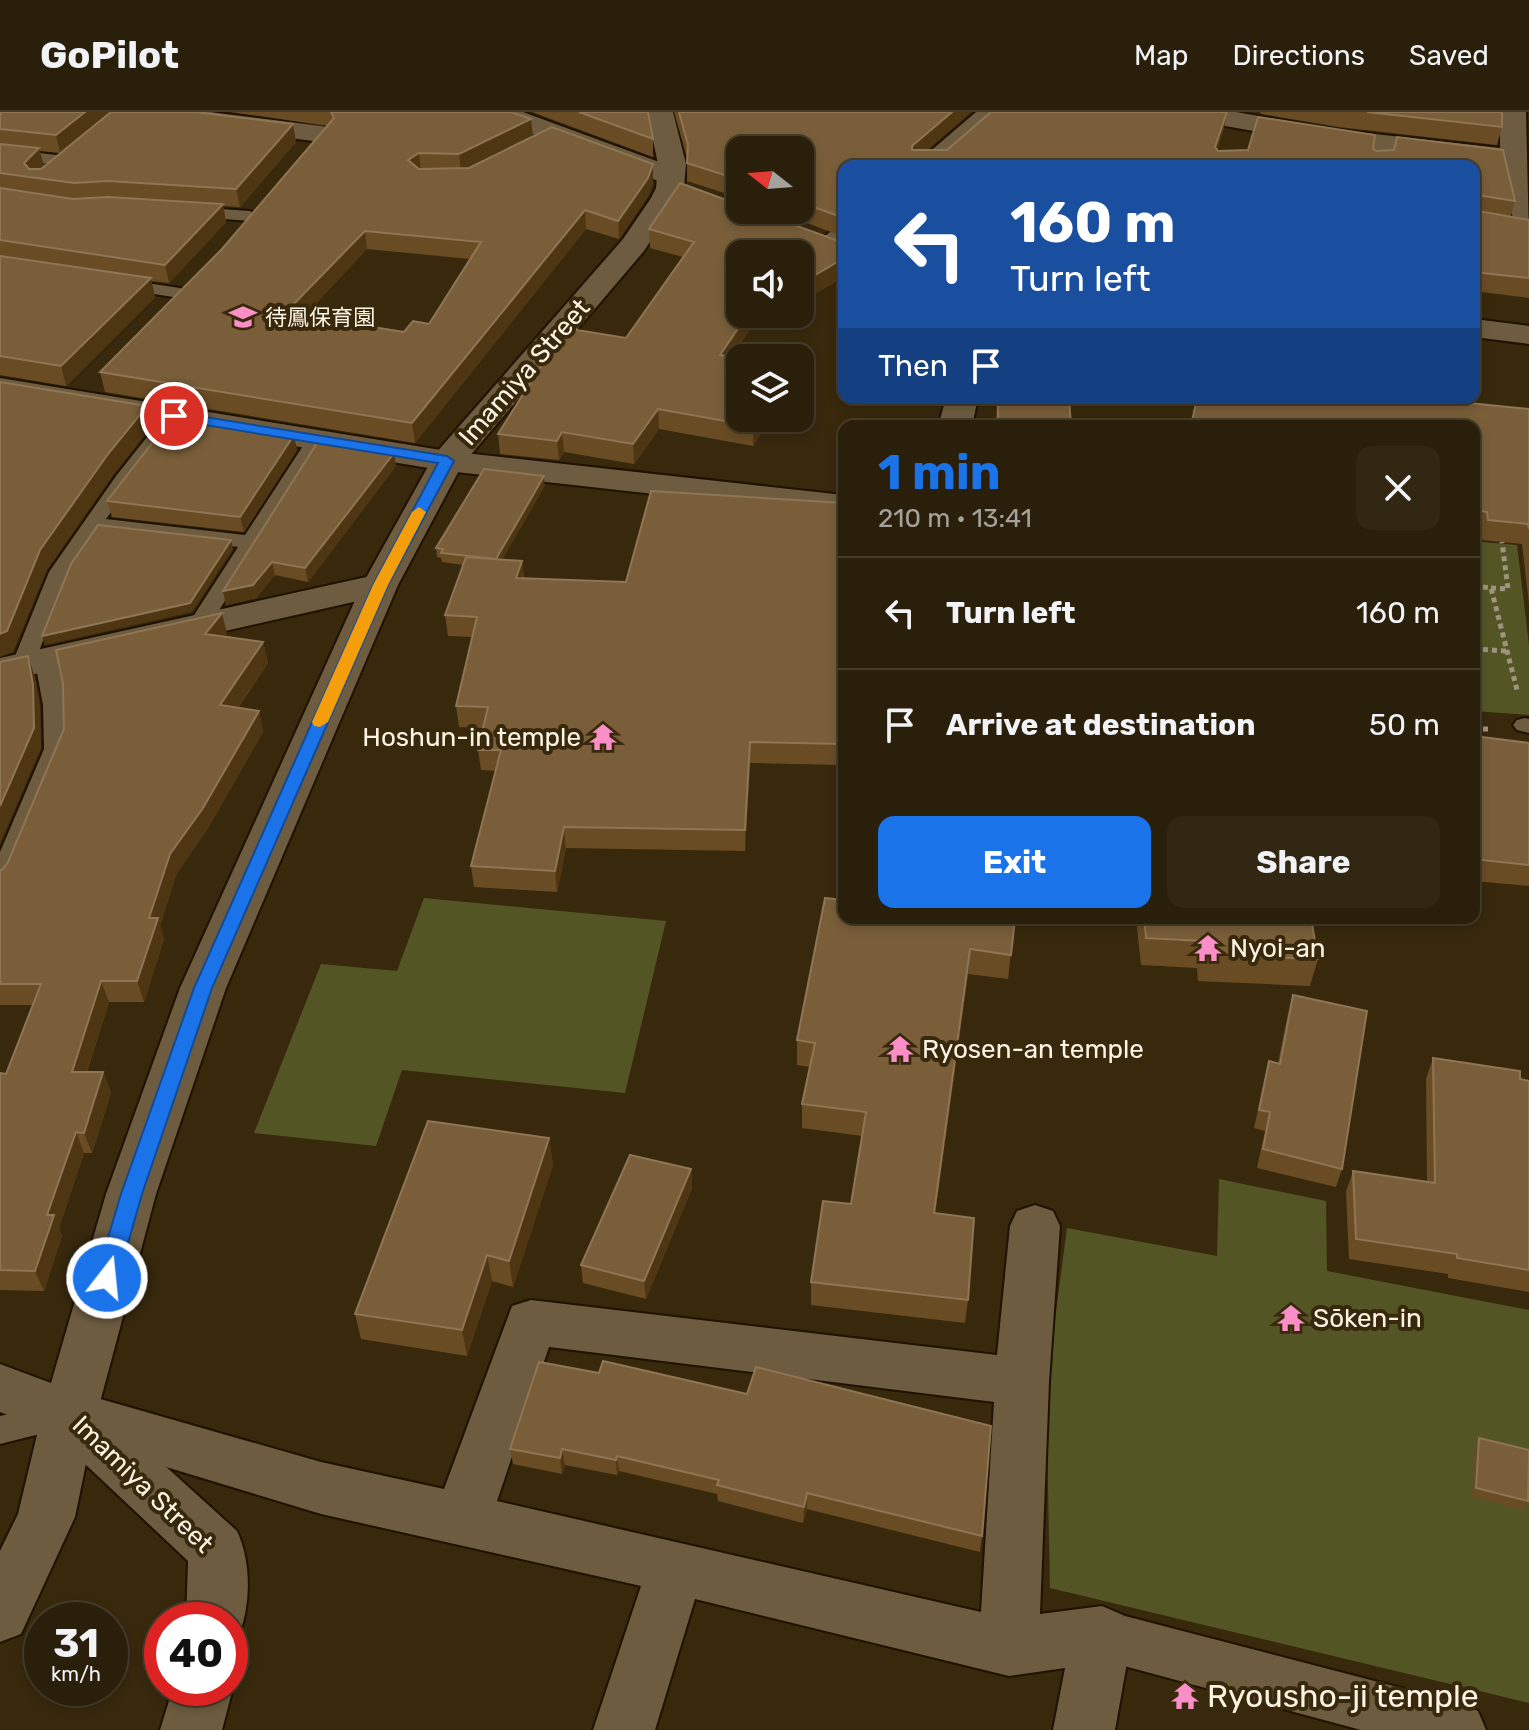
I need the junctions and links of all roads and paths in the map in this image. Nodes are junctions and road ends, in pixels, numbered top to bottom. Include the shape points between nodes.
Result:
1 (147, 112) edge
2 (499, 112) edge
3 (660, 112) edge
4 (992, 112) edge
5 (1191, 112) edge
6 (1513, 112) edge
7 (1244, 116) edge
8 (556, 134) junction
9 (530, 147) edge
10 (1233, 151) edge
11 (0, 153) edge
12 (301, 157) edge
13 (1513, 158) junction
14 (934, 160) edge
15 (64, 161) edge
16 (679, 186) junction
17 (1524, 188) edge
18 (271, 192) edge
19 (174, 211) edge
20 (250, 216) junction
21 (1524, 229) edge
22 (802, 234) edge
23 (232, 238) edge
24 (838, 243) edge
25 (202, 271) edge
26 (105, 282) edge
27 (169, 304) joint
28 (1480, 329) edge
29 (1529, 335) edge
30 (3, 392) edge
31 (174, 416) junction
32 (317, 439) junction
33 (447, 461) junction
34 (838, 504) edge
35 (92, 524) junction
36 (252, 542) junction
37 (1502, 542) edge
38 (380, 585) junction
39 (1480, 587) edge
40 (1491, 588) junction
41 (198, 626) junction
42 (1480, 649) edge
43 (1507, 651) junction
44 (23, 665) edge
45 (1527, 725) edge
46 (0, 882) edge
47 (1035, 1226) dead end
48 (1022, 1382) junction
49 (0, 1388) edge
50 (69, 1414) junction
51 (0, 1430) edge
52 (462, 1520) junction
53 (676, 1567) junction
54 (216, 1602) edge
55 (0, 1614) edge
56 (1102, 1635) junction
57 (1009, 1647) junction
58 (198, 1706) edge
59 (191, 1730) edge
60 (624, 1730) edge
61 (1084, 1730) edge
62 (1459, 1730) edge

1 - 12 street via 321,134
2 - 8 street
3 - 16 street
4 - 14 street
5 - 7 street
6 - 13 street
7 - 10 street
7 - 13 street via 1383,150
8 - 9 lane
8 - 16 street
11 - 15 lane
13 - 17 street
16 - 33 street, Imamiya Street
17 - 21 street
18 - 20 street
19 - 20 lane
20 - 23 street
22 - 24 street
25 - 27 street
26 - 27 lane
28 - 29 street
30 - 31 street via 85,389
31 - 32 street
31 - 35 lane
32 - 33 street
32 - 36 lane
33 - 34 street
33 - 38 street, Imamiya Street
35 - 36 lane
35 - 44 lane via 60,572
36 - 41 lane
37 - 40 path via 1508,589
38 - 41 street
38 - 50 street, Imamiya Street via 203,988 131,1194
39 - 40 path
40 - 43 path
41 - 44 street
42 - 43 path
43 - 45 path
44 - 46 lane via 55,705 56,749
47 - 48 street
48 - 52 street via 531,1322
48 - 57 street
49 - 50 street
50 - 51 lane
50 - 52 street via 321,1488
50 - 54 street, Imamiya Street via 217,1550
50 - 55 street via 46,1517
52 - 53 street
53 - 57 street
53 - 60 street
56 - 57 street
56 - 61 street
56 - 62 street
58 - 59 street

